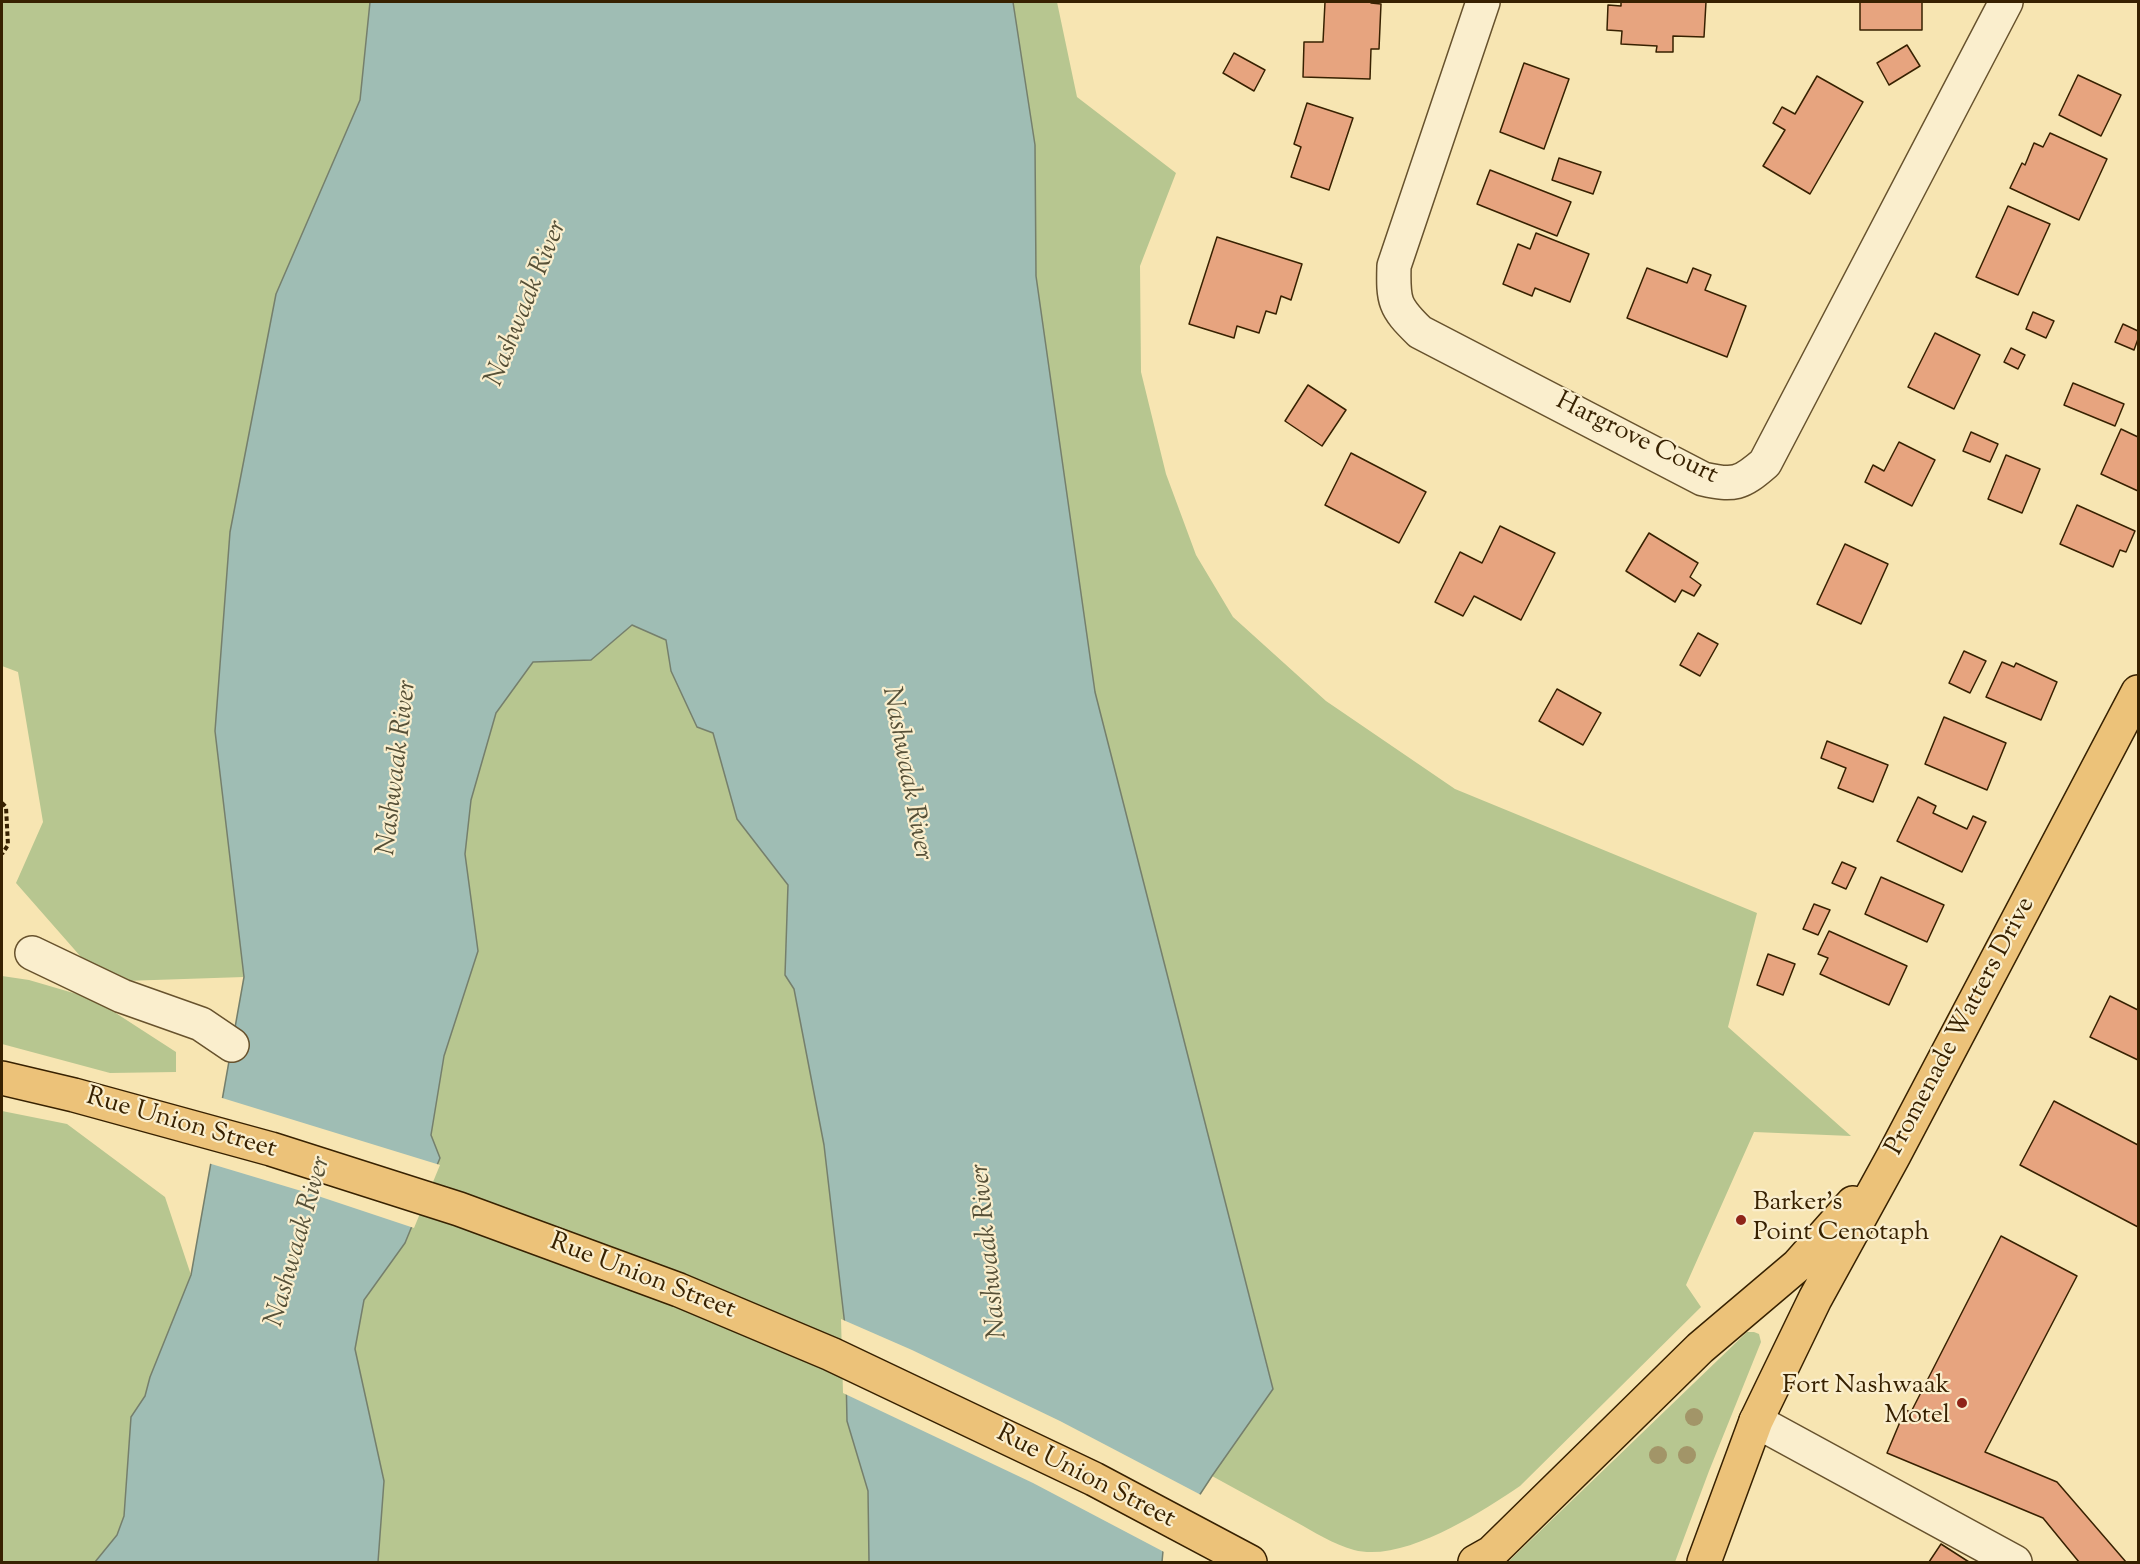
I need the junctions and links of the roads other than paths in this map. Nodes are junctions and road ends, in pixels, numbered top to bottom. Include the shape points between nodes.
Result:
1 (1482, 2) edge
2 (2007, 2) edge
3 (2139, 692) edge
4 (32, 952) dead end
5 (232, 1045) dead end
6 (2, 1078) edge
7 (1893, 1157) junction
8 (1756, 1421) junction
9 (1718, 1524) junction
10 (1251, 1563) edge
11 (1475, 1563) edge
12 (1704, 1563) edge
13 (1722, 1563) edge
14 (2015, 1563) edge

1 - 2 street, Hargrove Court via 1394,266 1394,293 1402,314 1420,332 1703,479 1727,484 1748,478 1765,463
3 - 7 main road, Promenade Watters Drive
4 - 5 street via 122,996 201,1024
6 - 10 main road, Rue Union Street via 271,1149 459,1209 679,1290 831,1354 1094,1479
7 - 8 main road, Promenade Watters Drive via 1815,1299
7 - 11 main road via 1798,1265 1700,1348 1491,1553
8 - 9 main road, Promenade Watters Drive
8 - 14 street
9 - 12 main road, Promenade Watters Drive
9 - 13 main road

